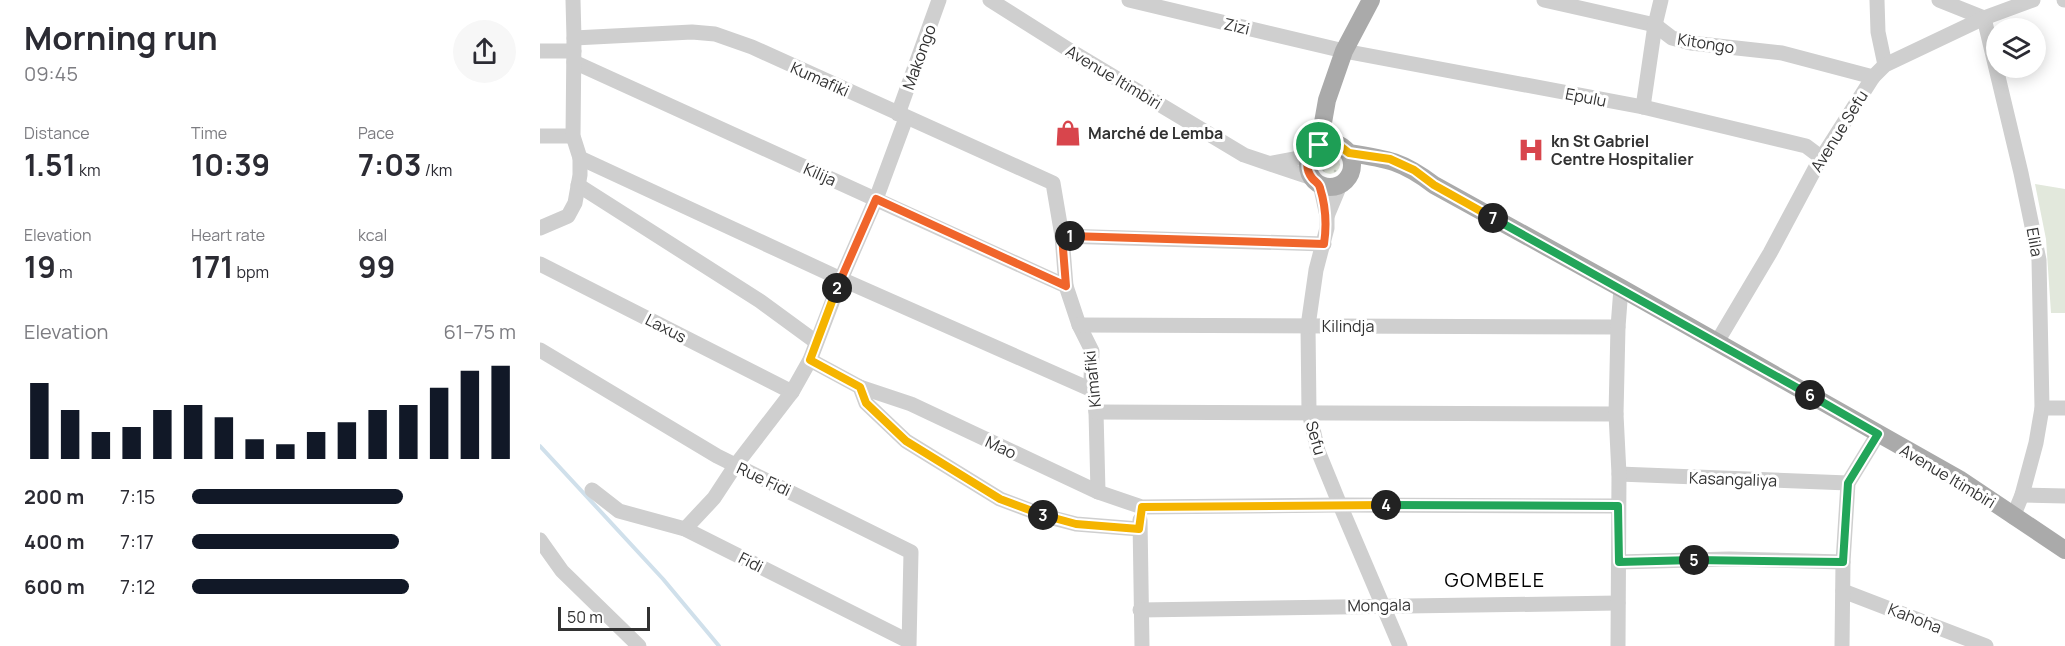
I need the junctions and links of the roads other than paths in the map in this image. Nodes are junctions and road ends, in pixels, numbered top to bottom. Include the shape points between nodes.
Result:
1 (573, 0) edge
2 (939, 0) edge
3 (990, 0) edge
4 (1129, 0) edge
5 (1371, 0) edge
6 (1544, 0) edge
7 (1661, 0) edge
8 (1877, 0) edge
9 (1939, 0) edge
10 (2033, 0) edge
11 (1984, 18) junction
12 (1655, 25) junction
13 (540, 51) edge
14 (574, 51) junction
15 (1344, 51) junction
16 (1886, 65) junction
17 (1873, 77) junction
18 (1327, 100) junction
19 (1643, 107) junction
20 (902, 116) junction
21 (540, 136) edge
22 (573, 136) junction
23 (1347, 150) junction
24 (1314, 151) junction
25 (580, 158) junction
26 (1822, 158) junction
27 (1390, 159) junction
28 (1272, 164) junction
29 (1345, 179) junction
30 (1316, 181) junction
31 (1053, 183) joint
32 (578, 185) junction
33 (876, 199) junction
34 (1327, 216) junction
35 (540, 228) edge
36 (1062, 236) junction
37 (1324, 244) junction
38 (540, 264) edge
39 (841, 279) junction
40 (1066, 286) junction
41 (1621, 288) junction
42 (1079, 326) junction
43 (1308, 326) junction
44 (1618, 327) junction
45 (816, 342) junction
46 (1717, 342) junction
47 (540, 350) edge
48 (810, 360) junction
49 (860, 387) junction
50 (1092, 390) junction
51 (792, 392) junction
52 (2042, 408) junction
53 (2065, 408) edge
54 (1096, 412) junction
55 (1309, 412) junction
56 (1616, 414) junction
57 (1878, 434) junction
58 (735, 466) junction
59 (1619, 474) junction
60 (1848, 483) junction
61 (592, 490) dead end
62 (1098, 492) junction
63 (2022, 495) junction
64 (2065, 496) edge
65 (1340, 505) junction
66 (1618, 506) junction
67 (1142, 507) junction
68 (2013, 517) junction
69 (685, 529) junction
70 (1139, 529) junction
71 (540, 540) edge
72 (2065, 549) edge
73 (1619, 562) junction
74 (1843, 562) junction
75 (1843, 591) junction
76 (1618, 603) junction
77 (1384, 605) junction
78 (1140, 610) junction
79 (909, 644) edge
80 (639, 646) edge
81 (1142, 646) edge
82 (1400, 646) edge
83 (1618, 646) edge
84 (1842, 646) edge
85 (1986, 646) edge

1 - 14 street
2 - 20 street, Makongo
3 - 28 street, Avenue Itimbiri via 1244,155
4 - 15 street, Zizi
5 - 15 main road
6 - 12 street, Kitongo
7 - 12 street
8 - 16 street via 1878,32
9 - 11 street
10 - 11 street, Avenue Sefu
11 - 16 street, Avenue Sefu
11 - 52 street, Elila via 2039,260
12 - 17 street, Kitongo via 1672,38 1691,43 1782,53
12 - 19 street
13 - 14 street
14 - 20 street, Kumafiki via 692,32 716,34
14 - 22 street
14 - 33 street, Kilija
15 - 18 main road
15 - 19 street, Epulu
16 - 17 street, Avenue Sefu
17 - 26 street, Avenue Sefu
18 - 23 main road
18 - 24 main road
19 - 26 street, Epulu via 1806,146
20 - 31 street, Kumafiki
20 - 33 street, Makongo
21 - 22 street
22 - 25 street
23 - 24 main road via 1332,142
23 - 27 main road, Avenue Itimbiri
23 - 29 main road via 1353,163
24 - 28 street
24 - 30 main road via 1307,165
25 - 32 street
25 - 39 street
26 - 46 street, Avenue Sefu
27 - 29 main road
27 - 41 main road, Avenue Itimbiri
28 - 30 street, Avenue Itimbiri
29 - 30 main road via 1332,187
29 - 34 street
30 - 34 street
31 - 36 street, Kimafiki
32 - 35 street via 568,216
32 - 45 street via 760,301
33 - 39 street, Makongo
33 - 40 street, Kilija
34 - 37 street, Sefu
36 - 37 street
36 - 40 street, Kimafiki
37 - 43 street, Sefu
38 - 51 street, Laxus
39 - 45 street, Makongo
39 - 50 street
40 - 42 street, Kimafiki
41 - 44 street
41 - 46 main road, Avenue Itimbiri
42 - 43 street, Kilindja
42 - 50 street, Kimafiki via 1092,351
43 - 44 street, Kilindja
43 - 55 street, Sefu
44 - 56 street
45 - 48 street, Makongo
46 - 57 main road, Avenue Itimbiri
47 - 58 street, Rue Fidi
48 - 49 street, Mao
48 - 51 street, Makongo
49 - 62 street, Mao via 910,404
49 - 70 street, Mao via 866,403 906,441 1000,499 1076,524
50 - 54 street, Kimafiki
51 - 58 street, Makongo
52 - 53 street
52 - 63 street, Elila
54 - 55 street
54 - 62 street, Kimafiki
55 - 56 street
55 - 65 street, Sefu via 1318,451
56 - 59 street
57 - 60 street
57 - 68 main road, Avenue Itimbiri via 1959,478
58 - 69 street, Makongo via 714,498
58 - 79 street, Rue Fidi via 911,552
59 - 60 street, Kasangaliya
59 - 66 street
60 - 74 street
61 - 69 street, Fidi via 625,513
62 - 67 street, Mao
63 - 64 street
63 - 68 street, Elila
65 - 66 street, Mao
65 - 67 street, Mao
65 - 77 street, Sefu
66 - 73 street
67 - 70 street
68 - 72 main road, Avenue Itimbiri
69 - 79 street, Fidi
70 - 78 street
71 - 80 street via 562,571
73 - 74 street
73 - 76 street
74 - 75 street
75 - 84 street
75 - 85 street, Kahoha
76 - 77 street, Mongala
76 - 83 street
77 - 78 street, Mongala
77 - 82 street, Sefu
78 - 81 street

